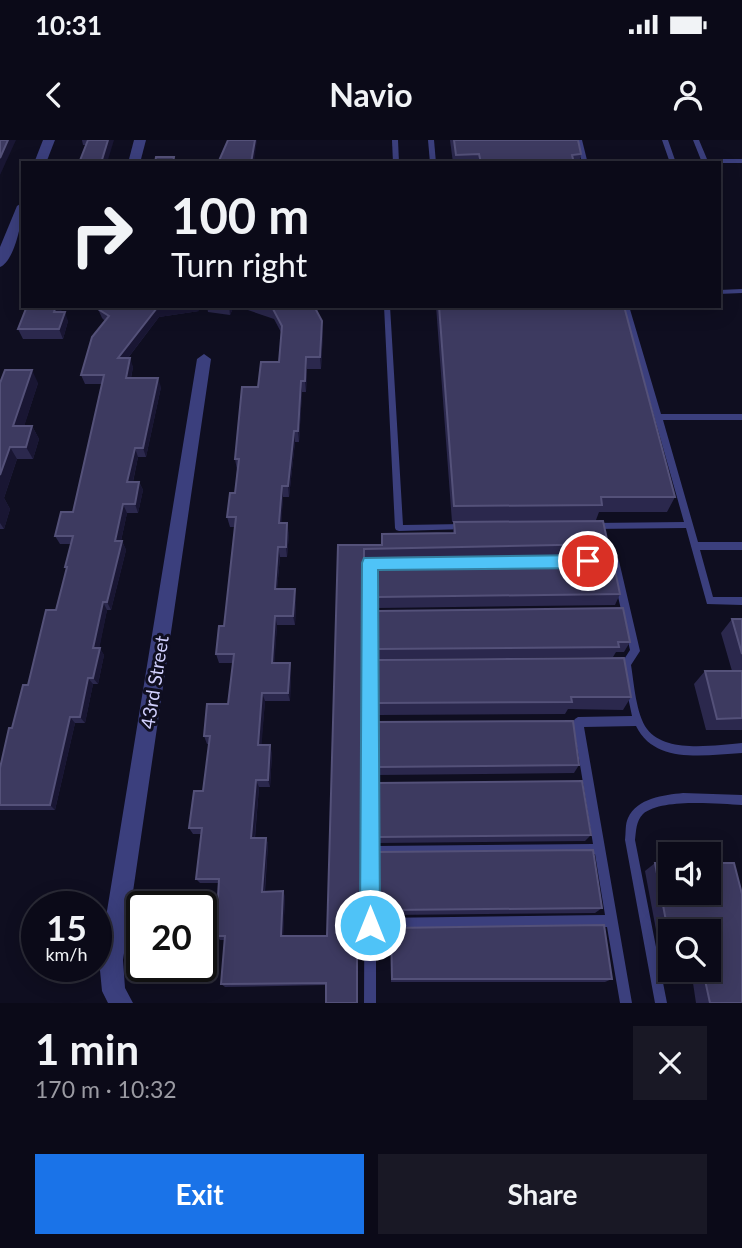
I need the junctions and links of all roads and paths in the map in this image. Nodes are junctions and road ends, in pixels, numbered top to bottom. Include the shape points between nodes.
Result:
1 (49, 140) edge
2 (140, 140) edge
3 (395, 140) edge
4 (430, 140) edge
5 (579, 140) edge
6 (665, 140) edge
7 (696, 140) edge
8 (41, 161) edge
9 (135, 161) edge
10 (397, 161) edge
11 (433, 161) edge
12 (585, 161) edge
13 (673, 161) edge
14 (705, 161) edge
15 (742, 161) edge
16 (721, 162) edge
17 (21, 211) edge
18 (0, 263) edge
19 (721, 292) edge
20 (742, 292) edge
21 (387, 308) edge
22 (627, 308) edge
23 (204, 359) dead end
24 (742, 416) edge
25 (658, 417) junction
26 (689, 525) junction
27 (579, 526) edge
28 (468, 527) edge
29 (695, 546) junction
30 (742, 546) edge
31 (588, 561) edge
32 (397, 563) edge
33 (742, 601) edge
34 (627, 612) junction
35 (613, 613) edge
36 (370, 615) junction
37 (383, 615) edge
38 (612, 664) edge
39 (626, 664) junction
40 (370, 666) junction
41 (383, 666) edge
42 (638, 721) junction
43 (564, 722) edge
44 (578, 722) junction
45 (370, 723) junction
46 (384, 723) edge
47 (742, 748) edge
48 (575, 781) edge
49 (589, 781) junction
50 (370, 783) junction
51 (383, 783) edge
52 (742, 800) edge
53 (600, 849) junction
54 (370, 851) junction
55 (612, 921) junction
56 (370, 925) junction
57 (121, 1003) edge
58 (370, 1003) edge
59 (626, 1003) edge
60 (661, 1003) edge

1 - 8 street
2 - 9 street
3 - 10 lane
4 - 11 lane
5 - 12 lane
6 - 13 lane
7 - 14 lane
15 - 16 lane
17 - 18 street
19 - 20 lane
21 - 28 lane via 399,528
22 - 25 lane
23 - 57 street, 43rd Street via 111,960 114,991
24 - 25 lane
25 - 26 lane
26 - 27 lane
26 - 29 lane
29 - 30 lane
29 - 33 lane via 710,601
31 - 34 lane via 615,561
32 - 36 lane via 370,563
34 - 35 lane
34 - 39 lane via 635,651
36 - 37 lane
36 - 40 lane
38 - 39 lane
39 - 42 lane
40 - 41 lane
40 - 45 lane
42 - 44 lane
42 - 47 lane via 650,741 668,750
43 - 44 lane
44 - 49 lane
45 - 46 lane
45 - 50 lane
48 - 49 lane
49 - 53 lane
50 - 51 lane
50 - 54 lane
52 - 60 lane via 665,800 646,804 634,818 630,840
53 - 54 lane
53 - 55 lane
54 - 56 lane
55 - 56 lane
55 - 59 lane
56 - 58 lane

